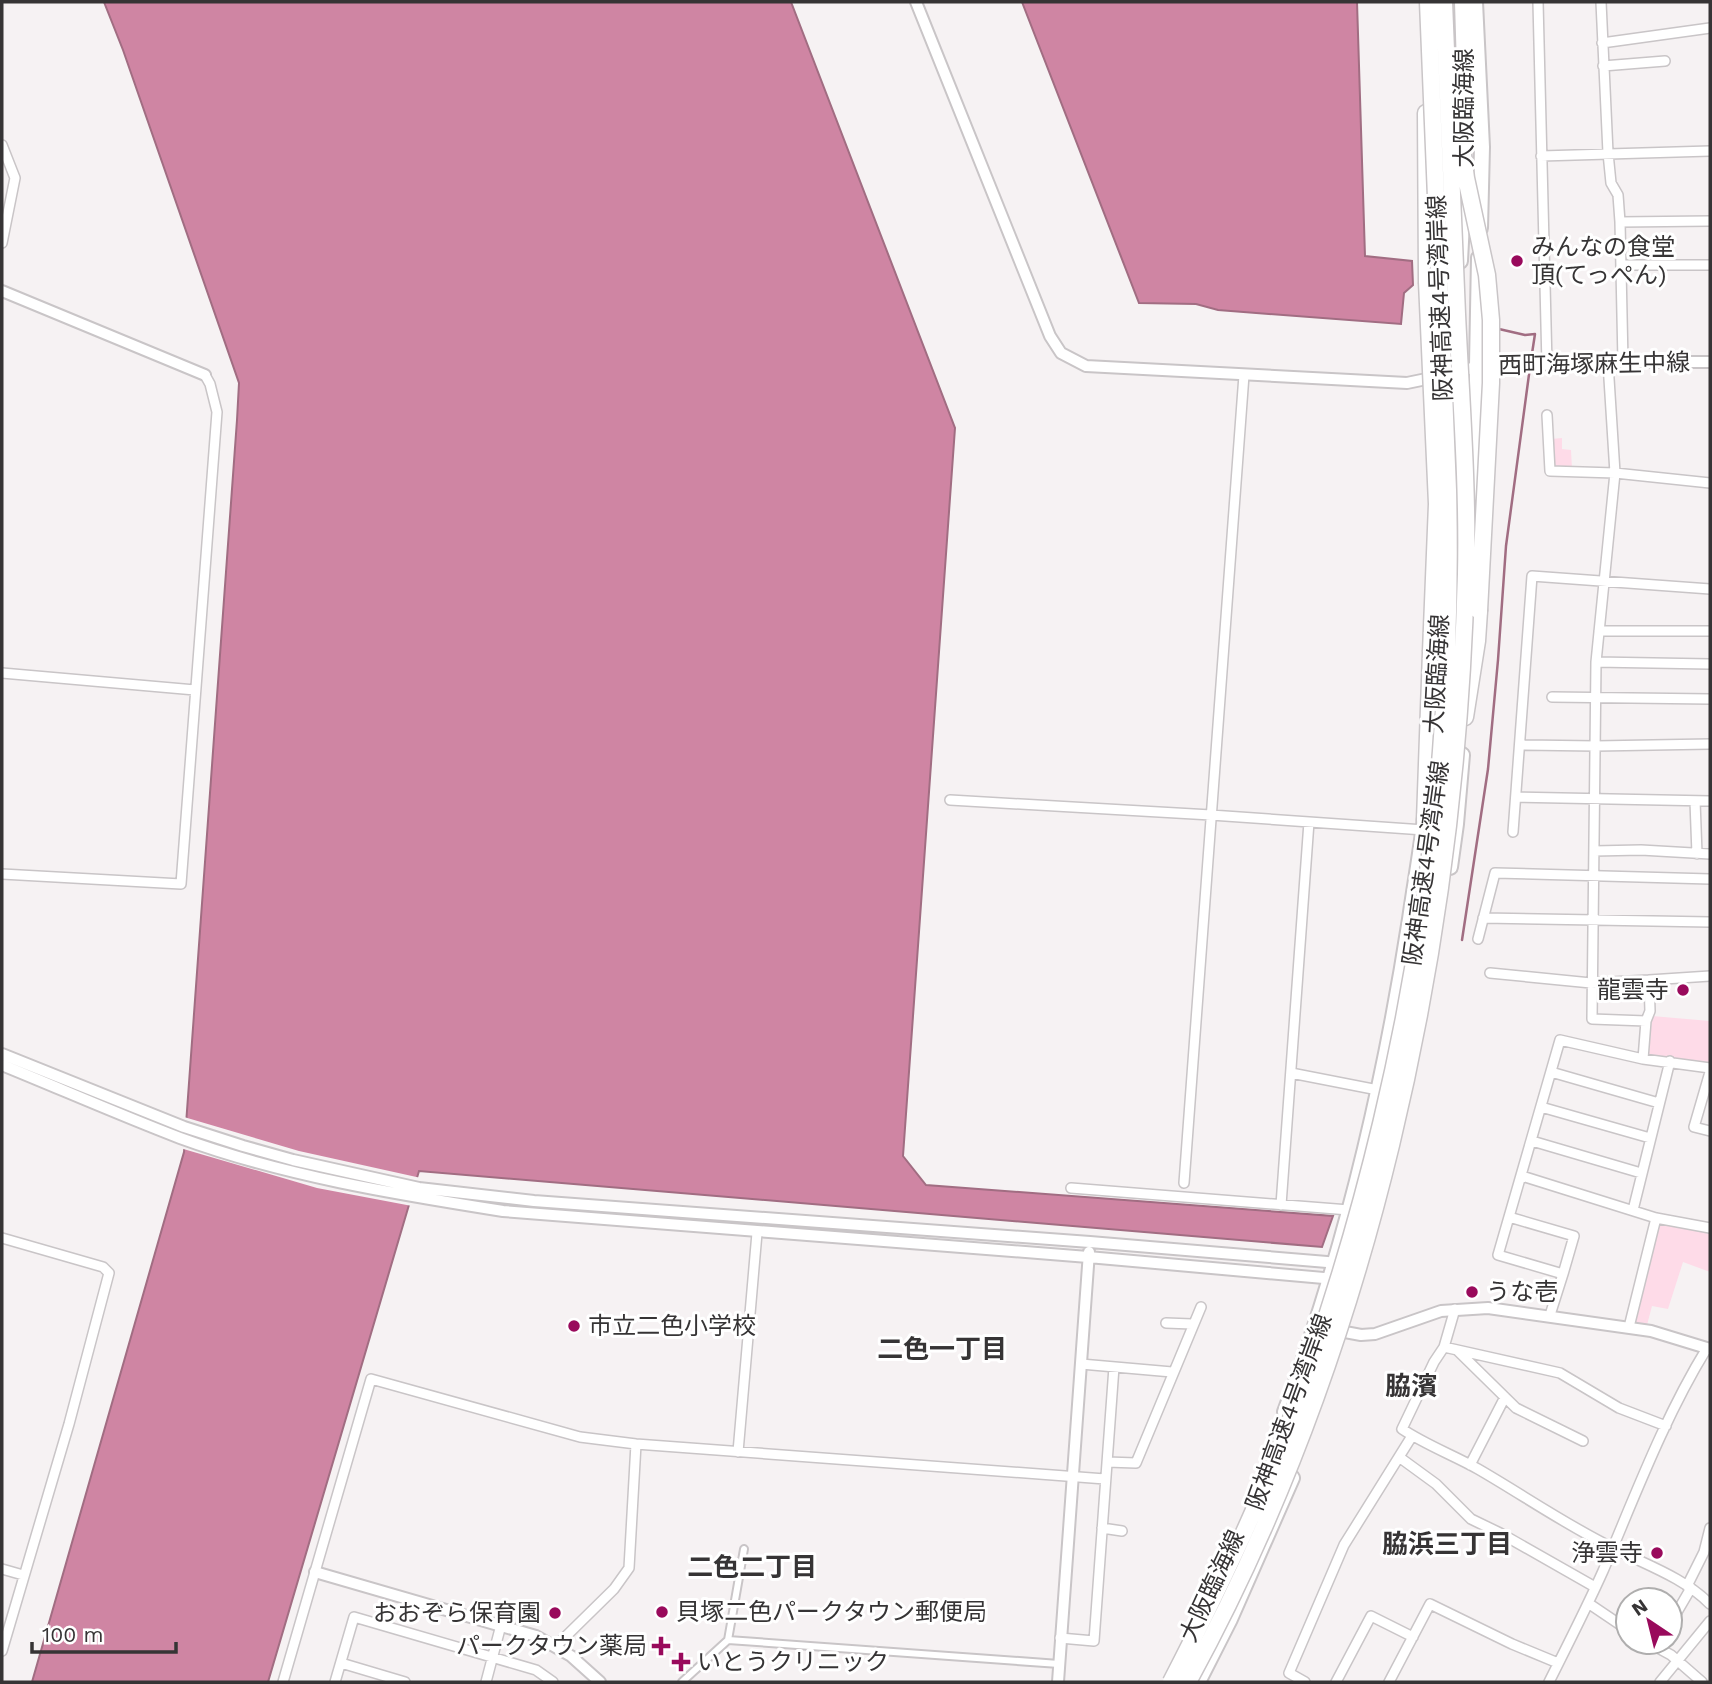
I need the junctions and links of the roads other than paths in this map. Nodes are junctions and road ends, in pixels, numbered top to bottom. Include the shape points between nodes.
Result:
1 (916, 2) edge
2 (1428, 2) edge
3 (1445, 2) edge
4 (1462, 2) edge
5 (1475, 2) edge
6 (1538, 2) edge
7 (1601, 2) edge
8 (1710, 28) edge
9 (1602, 43) junction
10 (1665, 61) dead end
11 (1603, 66) junction
12 (2, 145) edge
13 (1710, 151) edge
14 (1608, 153) junction
15 (1541, 156) junction
16 (1710, 221) edge
17 (1620, 222) junction
18 (2, 243) edge
19 (1621, 265) junction
20 (1710, 265) edge
21 (2, 291) edge
22 (1623, 362) junction
23 (1710, 362) edge
24 (1608, 363) junction
25 (1547, 365) junction
26 (1477, 367) junction
27 (1452, 373) junction
28 (205, 375) joint
29 (1244, 375) junction
30 (1547, 415) dead end
31 (1615, 473) junction
32 (1710, 483) edge
33 (1603, 582) junction
34 (1710, 589) edge
35 (1599, 631) junction
36 (1710, 631) edge
37 (1596, 662) junction
38 (1710, 664) edge
39 (2, 673) edge
40 (195, 690) junction
41 (1552, 697) dead end
42 (1596, 699) junction
43 (1710, 699) edge
44 (1465, 717) junction
45 (1710, 744) edge
46 (1520, 745) junction
47 (1595, 746) junction
48 (1516, 797) junction
49 (1595, 799) junction
50 (950, 800) dead end
51 (1695, 801) junction
52 (1710, 801) edge
53 (1211, 815) junction
54 (1309, 822) junction
55 (1424, 825) junction
56 (1513, 832) dead end
57 (1594, 851) junction
58 (1697, 854) junction
59 (1710, 855) edge
60 (2, 874) edge
61 (1594, 874) junction
62 (1710, 879) edge
63 (1483, 918) junction
64 (1592, 920) junction
65 (1710, 922) edge
66 (1478, 939) dead end
67 (1490, 973) dead end
68 (1710, 974) edge
69 (1649, 980) junction
70 (1591, 983) junction
71 (1646, 1021) junction
72 (2, 1054) edge
73 (1643, 1059) junction
74 (1670, 1061) junction
75 (2, 1065) edge
76 (1710, 1070) edge
77 (1551, 1072) junction
78 (1291, 1073) junction
79 (1708, 1084) edge
80 (1378, 1090) junction
81 (1659, 1103) junction
82 (1541, 1107) junction
83 (1710, 1131) edge
84 (183, 1132) junction
85 (1650, 1139) junction
86 (1532, 1141) junction
87 (1641, 1173) junction
88 (1522, 1176) junction
89 (1184, 1183) dead end
90 (1071, 1188) dead end
91 (417, 1193) junction
92 (1281, 1205) junction
93 (1349, 1210) junction
94 (1633, 1210) junction
95 (1509, 1217) junction
96 (1656, 1218) junction
97 (1710, 1228) edge
98 (757, 1233) junction
99 (2, 1238) edge
100 (1090, 1242) junction
101 (1088, 1257) junction
102 (1334, 1262) junction
103 (1364, 1266) junction
104 (1563, 1274) junction
105 (1329, 1278) junction
106 (1359, 1283) junction
107 (1201, 1307) dead end
108 (1455, 1309) junction
109 (1550, 1315) junction
110 (1166, 1323) dead end
111 (1192, 1324) junction
112 (1629, 1327) junction
113 (1345, 1332) junction
114 (1444, 1347) junction
115 (1457, 1349) junction
116 (1709, 1349) edge
117 (1081, 1364) junction
118 (1114, 1367) junction
119 (1172, 1372) junction
120 (1505, 1397) junction
121 (1666, 1426) junction
122 (1412, 1436) junction
123 (1583, 1441) dead end
124 (636, 1444) junction
125 (738, 1452) junction
126 (1399, 1457) junction
127 (1107, 1462) junction
128 (1470, 1465) junction
129 (1072, 1478) junction
130 (1105, 1479) junction
131 (1101, 1528) junction
132 (1710, 1528) edge
133 (1122, 1531) dead end
134 (1612, 1548) junction
135 (744, 1549) dead end
136 (2, 1569) edge
137 (315, 1572) junction
138 (23, 1575) junction
139 (1595, 1587) junction
140 (1689, 1587) junction
141 (1684, 1597) edge
142 (1588, 1603) junction
143 (1710, 1604) edge
144 (1614, 1621) edge
145 (1710, 1621) edge
146 (501, 1625) junction
147 (1413, 1637) junction
148 (1060, 1638) junction
149 (728, 1640) junction
150 (556, 1646) junction
151 (2, 1651) edge
152 (495, 1656) junction
153 (1671, 1656) edge
154 (1678, 1661) junction
155 (341, 1663) junction
156 (1059, 1664) junction
157 (1558, 1664) junction
158 (384, 1679) edge
159 (1553, 1681) edge
160 (283, 1682) edge
161 (335, 1682) edge
162 (405, 1682) edge
163 (486, 1682) edge
164 (553, 1682) edge
165 (600, 1682) edge
166 (682, 1682) edge
167 (1058, 1682) edge
168 (1169, 1682) edge
169 (1188, 1682) edge
170 (1198, 1682) edge
171 (1305, 1682) edge
172 (1336, 1682) edge
173 (1389, 1682) edge
174 (1660, 1682) edge
175 (1702, 1682) edge

1 - 29 street, 西町海塚麻生中線 via 1061,354 1086,366
2 - 55 highway, bridge via 1426,256 1437,504
2 - 168 highway, 阪神高速4号湾岸線, bridge via 1450,570 1441,751 1422,906 1381,1118 1313,1353 1243,1534
3 - 44 highway, bridge via 1466,178 1487,275 1491,320 1479,611
3 - 169 highway, 阪神高速4号湾岸線, bridge via 1466,568 1457,737 1444,858 1409,1058 1354,1276 1280,1487
4 - 27 main road, 大阪臨海線 via 1466,137
5 - 26 main road, 大阪臨海線 via 1482,147
6 - 15 street
7 - 9 street
8 - 9 street
9 - 11 street
10 - 11 street
11 - 14 street
12 - 18 street via 15,178
13 - 14 street
14 - 15 street
14 - 17 street
15 - 25 street
16 - 17 street
17 - 19 street
19 - 20 street
19 - 22 street
21 - 28 street
22 - 23 street, 西町海塚麻生中線
22 - 24 street, 西町海塚麻生中線
24 - 25 street, 西町海塚麻生中線
24 - 31 street
25 - 26 street, 西町海塚麻生中線
26 - 27 street, 西町海塚麻生中線
26 - 44 main road, 大阪臨海線 via 1473,614
27 - 29 street, 西町海塚麻生中線 via 1407,383
27 - 55 main road, 大阪臨海線 via 1439,656
28 - 40 street via 216,412
29 - 53 street
30 - 31 street via 1550,471
31 - 32 street
31 - 33 street
33 - 34 street
33 - 35 street
33 - 46 street via 1532,576
35 - 36 street
35 - 37 street
37 - 38 street
37 - 42 street
39 - 40 street
40 - 60 street via 181,884
41 - 42 street
42 - 43 street
42 - 47 street
44 - 103 main road, 大阪臨海線 via 1457,824 1431,981 1400,1132
45 - 47 street
46 - 47 street
46 - 48 street
47 - 49 street
48 - 49 street
48 - 56 street
49 - 51 street
49 - 57 street
50 - 53 street
51 - 52 street
51 - 58 street
53 - 54 street
53 - 89 street
54 - 55 street
54 - 78 street
55 - 80 main road, 大阪臨海線 via 1394,1020
57 - 58 street
57 - 61 street
58 - 59 street
61 - 62 street
61 - 63 street via 1495,873
61 - 64 street
63 - 64 street
63 - 66 street
64 - 65 street
64 - 70 street
67 - 70 street
68 - 69 street
69 - 70 street
69 - 71 street
70 - 71 street via 1592,1019
71 - 73 street
72 - 84 street
73 - 74 street
73 - 77 street via 1560,1040
74 - 76 street
74 - 81 street
75 - 84 street
76 - 79 street
77 - 81 street
77 - 82 street
78 - 80 street
78 - 92 street
79 - 83 street via 1694,1127
80 - 93 main road, 大阪臨海線
81 - 85 street
82 - 85 street
82 - 86 street
84 - 91 street
85 - 87 street
86 - 87 street
86 - 88 street
87 - 94 street
88 - 94 street
88 - 95 street
90 - 92 street
91 - 98 street via 503,1211
91 - 100 street
92 - 93 street
93 - 102 main road, 大阪臨海線
94 - 96 street
95 - 104 street via 1498,1255
95 - 104 street via 1574,1236
96 - 97 street
96 - 112 street
98 - 101 street
98 - 125 street
99 - 138 street via 103,1267 109,1273
100 - 101 street
100 - 102 street
101 - 105 street
101 - 117 street
102 - 103 street
102 - 105 main road, 大阪臨海線
103 - 106 main road, 大阪臨海線
104 - 109 street
105 - 106 street
105 - 168 main road, 大阪臨海線 via 1250,1502
106 - 113 main road, 大阪臨海線
107 - 111 street
108 - 109 street
108 - 113 street via 1375,1334
108 - 114 street
109 - 112 street
110 - 111 street
111 - 119 street
112 - 116 street
113 - 170 main road, 大阪臨海線 via 1274,1522
114 - 115 street
114 - 122 street via 1402,1429
115 - 120 street
115 - 121 street via 1560,1373 1619,1408
116 - 121 street
117 - 118 street
117 - 129 street
118 - 119 street
118 - 127 street
119 - 127 street via 1136,1463
120 - 123 street via 1516,1408
120 - 128 street
121 - 134 street
122 - 126 street
122 - 128 street
124 - 125 street
124 - 137 street via 580,1437 371,1379
124 - 150 street via 629,1568 614,1590
125 - 129 street
126 - 139 street via 1436,1484 1471,1519
126 - 171 street via 1344,1545 1294,1661 1289,1673
127 - 130 street
128 - 134 street
129 - 130 street
129 - 148 street
130 - 131 street
131 - 133 street
131 - 148 street via 1094,1641
132 - 140 street
134 - 139 street
134 - 140 street
135 - 149 street
136 - 138 street
137 - 146 street
137 - 160 street
138 - 151 street
139 - 142 street
140 - 141 street
140 - 143 street
142 - 144 street
142 - 157 street
145 - 154 street
146 - 150 street
146 - 152 street
147 - 157 street via 1430,1604
147 - 172 street via 1371,1616
147 - 173 street
148 - 156 street
149 - 156 street
149 - 166 street
150 - 165 street
152 - 155 street via 354,1617
152 - 163 street
152 - 164 street via 536,1670
153 - 154 street
154 - 174 street
154 - 175 street
155 - 158 street
155 - 161 street
156 - 167 street
157 - 159 street
158 - 162 street

